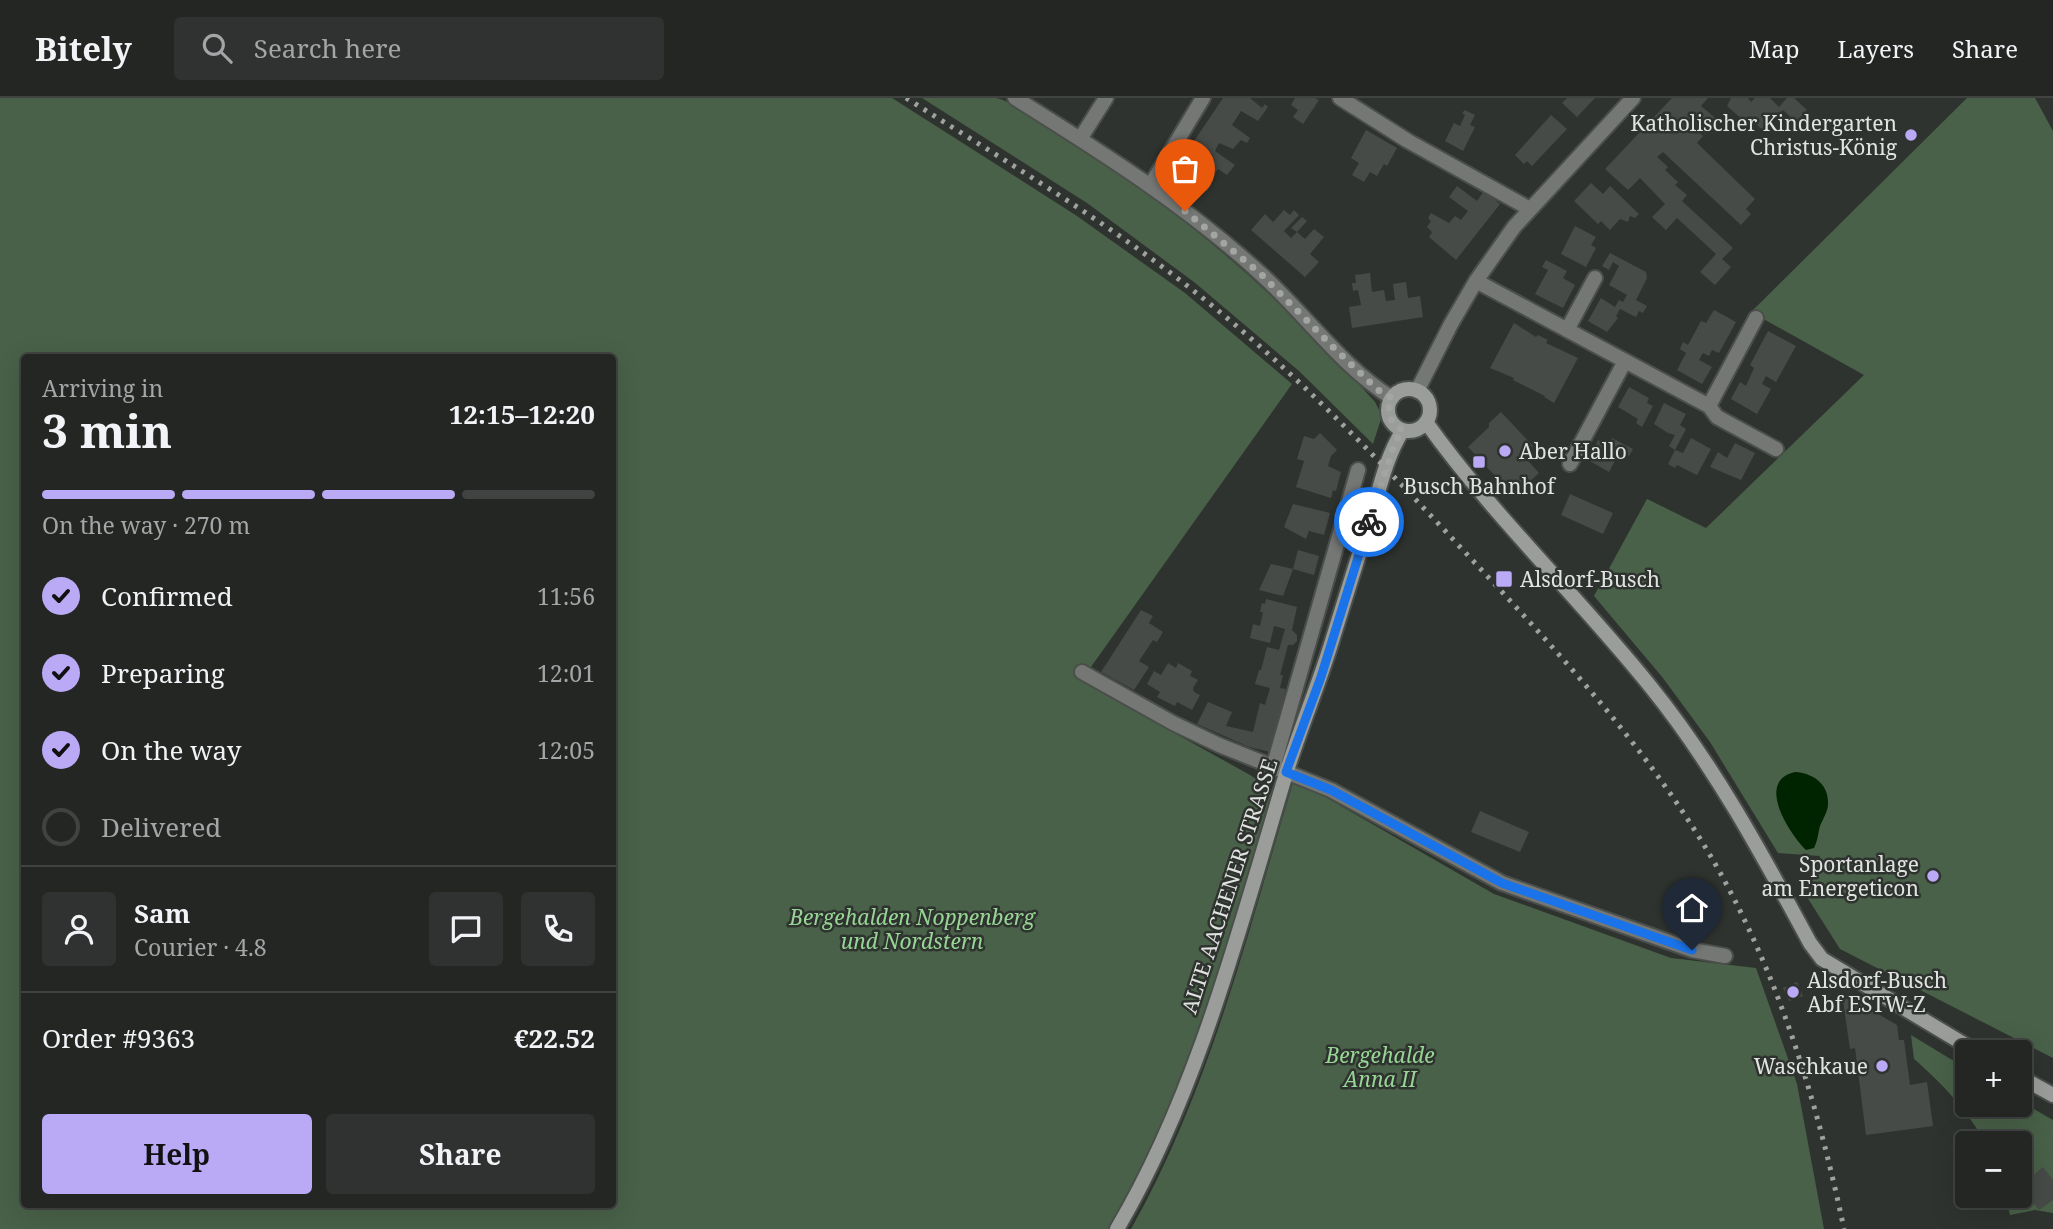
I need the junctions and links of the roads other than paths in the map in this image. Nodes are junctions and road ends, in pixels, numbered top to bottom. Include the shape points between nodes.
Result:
1 (1015, 98) edge
2 (1106, 98) edge
3 (1203, 98) edge
4 (1340, 98) edge
5 (1633, 98) edge
6 (1080, 139) junction
7 (1150, 186) junction
8 (1530, 209) junction
9 (1595, 278) dead end
10 (1476, 281) junction
11 (1756, 318) dead end
12 (1567, 330) junction
13 (1625, 361) junction
14 (1417, 391) junction
15 (1392, 398) junction
16 (1709, 407) junction
17 (1426, 422) junction
18 (1403, 430) junction
19 (1776, 449) dead end
20 (1570, 464) dead end
21 (1358, 470) dead end
22 (1082, 673) dead end
23 (1280, 770) junction
24 (1725, 956) dead end
25 (1958, 1040) edge
26 (2032, 1084) edge
27 (2053, 1095) edge
28 (1118, 1229) edge

1 - 6 street
2 - 6 street
3 - 7 street
4 - 8 street
5 - 8 street
6 - 7 street
7 - 15 street via 1261,274 1378,390
8 - 10 street
9 - 12 street
10 - 12 street
10 - 14 street
11 - 16 street
12 - 13 street
13 - 16 street
13 - 20 street
14 - 15 street via 1403,390
14 - 17 street via 1429,404
15 - 18 street via 1389,417
16 - 19 street via 1717,417
17 - 18 street via 1416,430
17 - 25 street via 1672,713 1716,777 1822,959
18 - 23 street, ALTE AACHENER STRASSE via 1395,442 1321,677
21 - 23 street, ALTE AACHENER STRASSE
22 - 23 street via 1173,723
23 - 24 street via 1331,790 1502,883 1692,950
23 - 28 street, ALTE AACHENER STRASSE via 1212,1011 1179,1105
26 - 27 street

